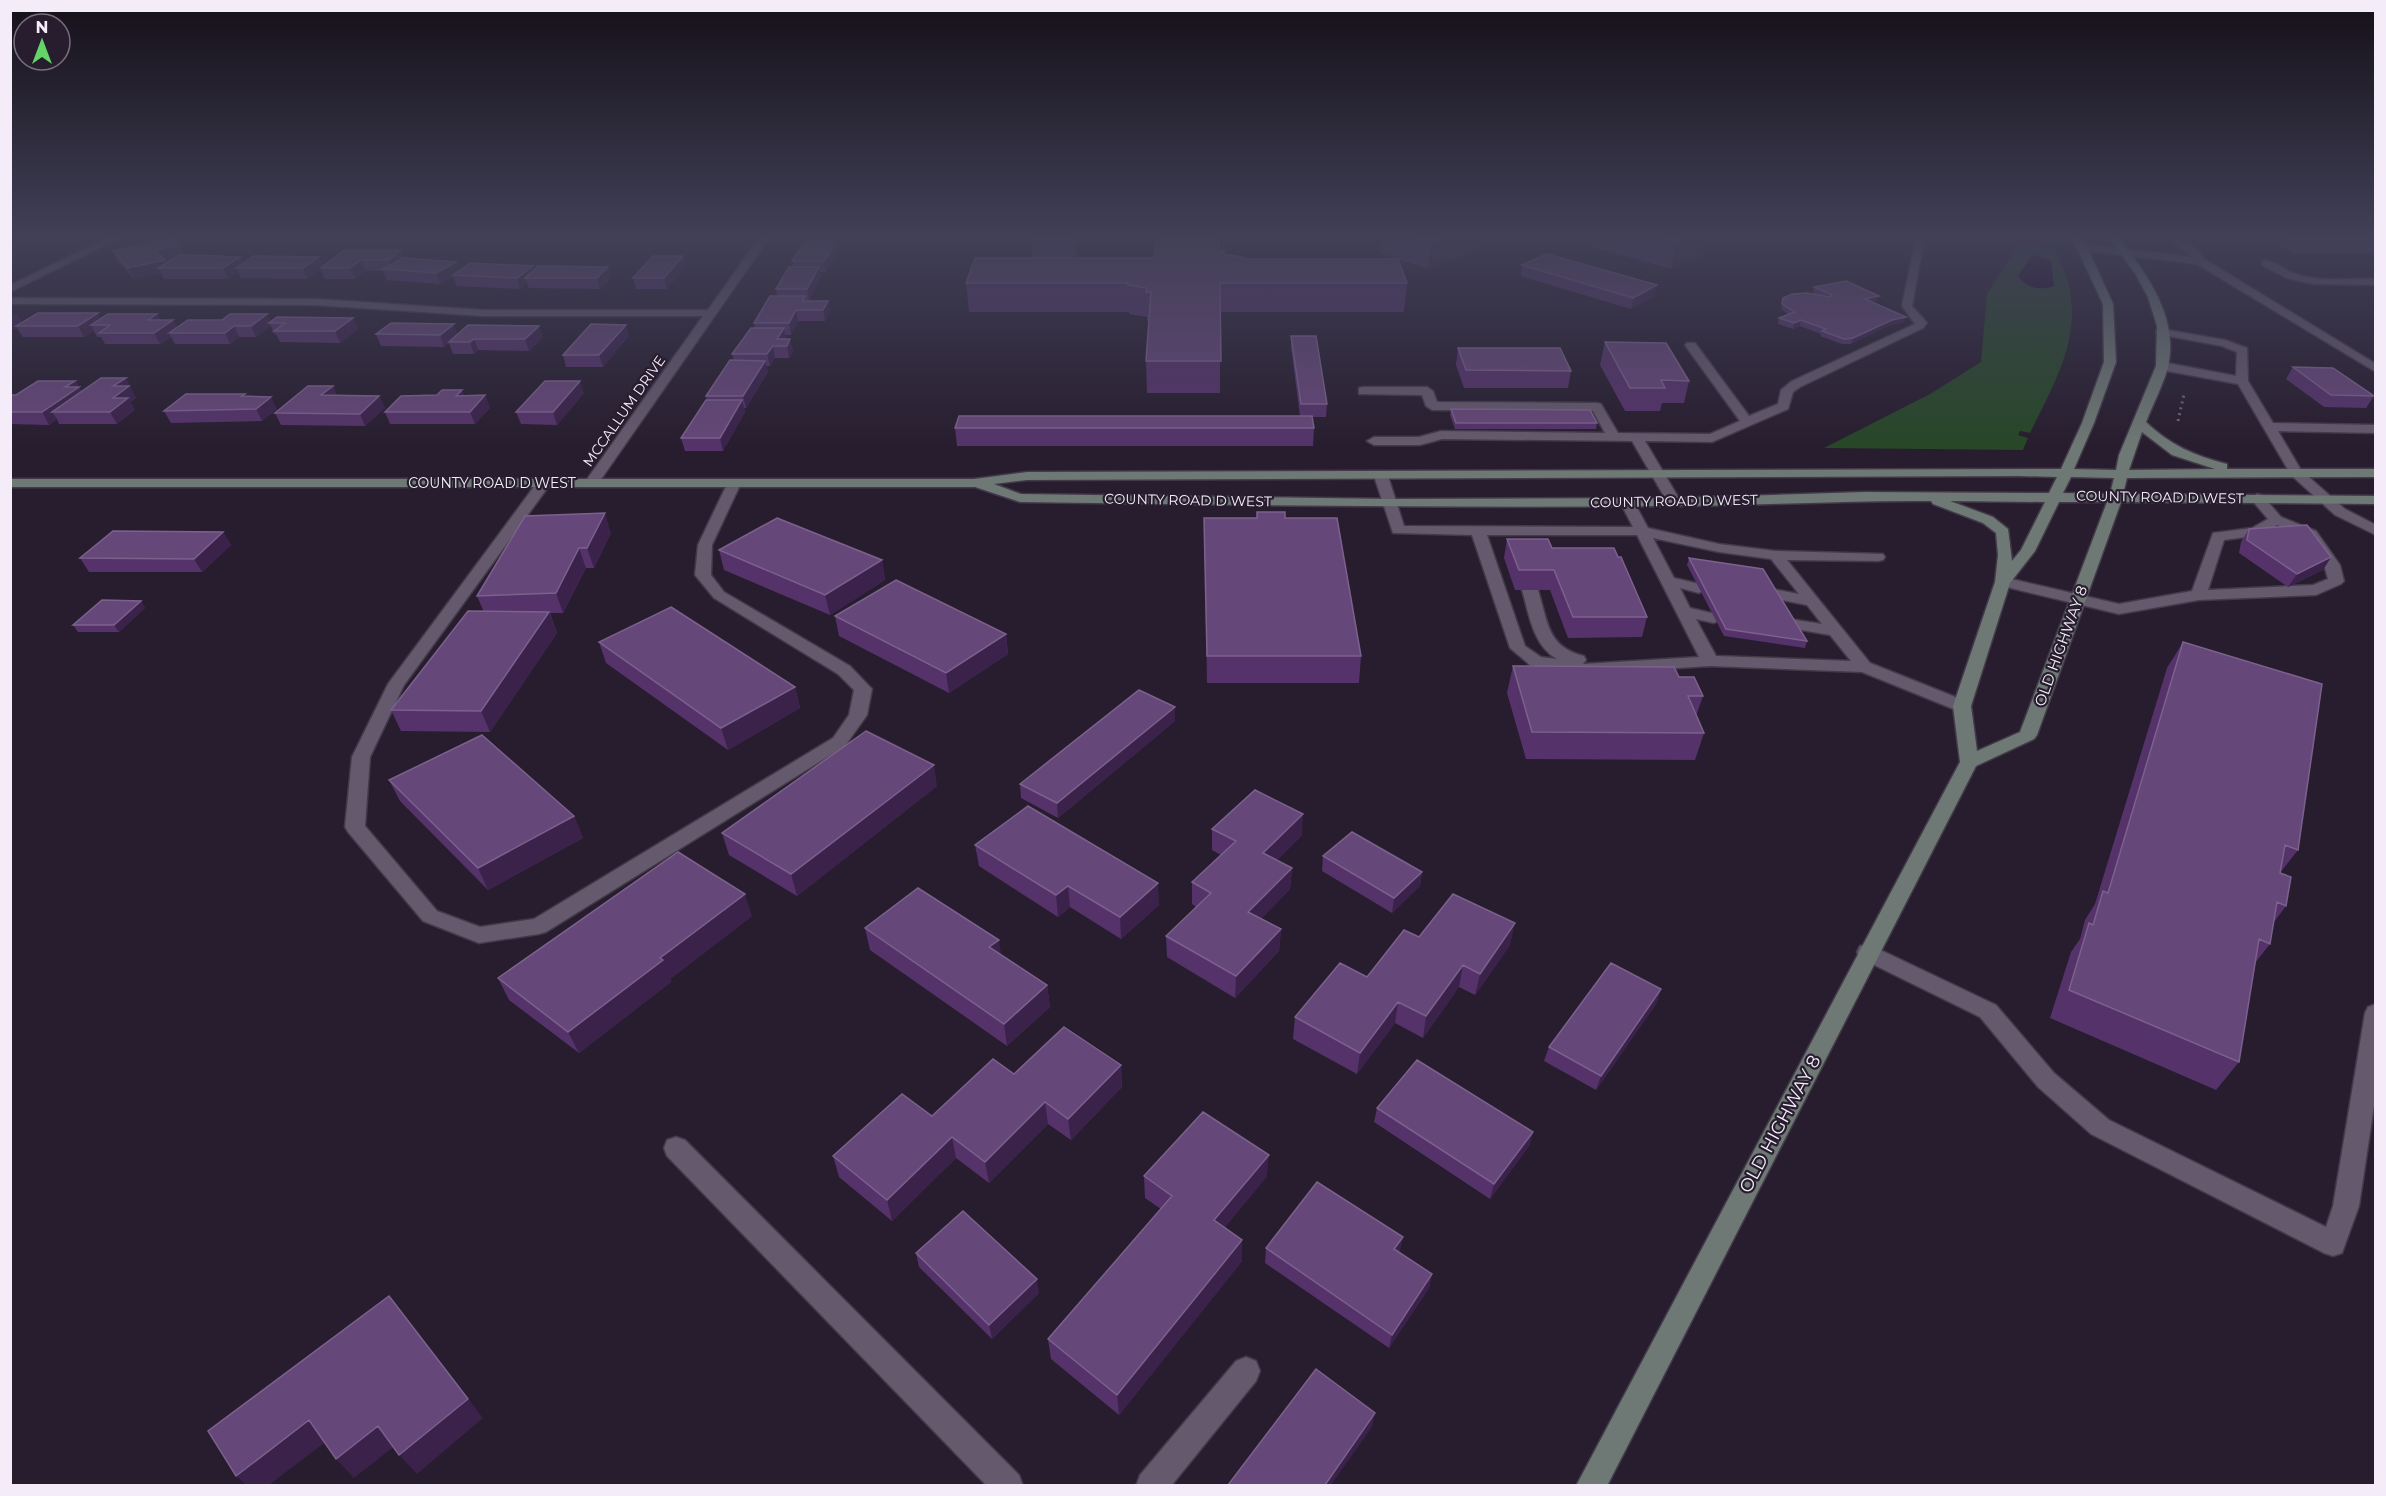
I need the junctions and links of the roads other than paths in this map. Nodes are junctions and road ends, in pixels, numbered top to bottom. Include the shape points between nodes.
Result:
1 (409, 308) edge
2 (715, 308) edge
3 (1909, 308) edge
4 (2108, 308) edge
5 (2157, 308) edge
6 (2276, 308) edge
7 (711, 314) junction
8 (2162, 332) junction
9 (1691, 345) dead end
10 (2162, 366) junction
11 (2376, 369) edge
12 (2242, 381) junction
13 (1364, 391) dead end
14 (1436, 420) junction
15 (1747, 422) junction
16 (2139, 423) junction
17 (2270, 427) junction
18 (2376, 429) edge
19 (1613, 436) junction
20 (1636, 438) junction
21 (1374, 441) dead end
22 (2262, 471) junction
23 (2296, 472) junction
24 (1657, 473) junction
25 (2066, 473) junction
26 (2122, 473) junction
27 (2376, 473) edge
28 (1381, 476) junction
29 (592, 482) junction
30 (10, 483) edge
31 (544, 483) junction
32 (734, 483) junction
33 (974, 483) junction
34 (1922, 496) junction
35 (2054, 496) junction
36 (2116, 496) junction
37 (2257, 498) junction
38 (2324, 499) junction
39 (2376, 500) edge
40 (1627, 502) junction
41 (1674, 502) junction
42 (1391, 503) junction
43 (2276, 520) junction
44 (1478, 531) junction
45 (1509, 531) junction
46 (1640, 531) junction
47 (2376, 531) edge
48 (1516, 549) edge
49 (1776, 555) junction
50 (1878, 557) dead end
51 (1667, 581) junction
52 (2003, 582) junction
53 (1698, 588) edge
54 (1530, 590) edge
55 (1772, 594) edge
56 (2199, 595) junction
57 (2078, 600) junction
58 (1812, 601) junction
59 (1683, 611) junction
60 (1714, 618) edge
61 (1790, 624) edge
62 (1836, 631) junction
63 (1710, 661) junction
64 (1639, 666) junction
65 (1864, 667) junction
66 (1962, 706) junction
67 (1970, 762) junction
68 (1868, 952) junction
69 (2376, 1012) edge
70 (676, 1148) dead end
71 (1246, 1371) dead end
72 (1008, 1485) edge
73 (1151, 1485) edge
74 (1591, 1485) edge

1 - 7 street via 484,313
2 - 7 street, MCCALLUM DRIVE
3 - 15 street via 1920,319 1918,326 1796,384 1786,390 1784,406
4 - 25 main road via 2110,362
5 - 8 main road
6 - 11 street
7 - 29 street, MCCALLUM DRIVE
8 - 10 main road
8 - 12 street via 2243,350
9 - 15 street
10 - 12 street
10 - 16 main road, OLD HIGHWAY 8
12 - 17 street
13 - 14 street via 1427,391
14 - 19 street
14 - 19 street via 1597,406
14 - 21 street via 1420,441
15 - 20 street via 1712,438
16 - 22 main road via 2162,445 2203,464
16 - 26 main road, OLD HIGHWAY 8
17 - 18 street
17 - 23 street
19 - 20 street
20 - 24 street
22 - 23 main road, COUNTY ROAD D WEST
22 - 26 main road, COUNTY ROAD D WEST via 2170,476
23 - 27 main road, COUNTY ROAD D WEST
23 - 38 street
24 - 25 main road, COUNTY ROAD D WEST
24 - 28 main road, COUNTY ROAD D WEST
24 - 41 street
25 - 26 main road, COUNTY ROAD D WEST
25 - 35 main road
26 - 36 main road, OLD HIGHWAY 8
28 - 33 main road, COUNTY ROAD D WEST via 1027,476
28 - 42 street
29 - 31 main road, COUNTY ROAD D WEST
29 - 32 main road, COUNTY ROAD D WEST
30 - 31 main road, COUNTY ROAD D WEST
31 - 32 street via 396,684 361,757 356,827 430,916 479,935 538,926 586,899 840,742 858,715 863,689 844,670 718,595 703,575 705,545
32 - 33 main road, COUNTY ROAD D WEST
33 - 42 main road, COUNTY ROAD D WEST via 1020,498
34 - 35 main road, COUNTY ROAD D WEST
34 - 41 main road, COUNTY ROAD D WEST
34 - 52 main road via 1988,520 2003,532
35 - 36 main road, COUNTY ROAD D WEST
35 - 52 main road via 2028,551
36 - 37 main road, COUNTY ROAD D WEST
36 - 57 main road, OLD HIGHWAY 8
37 - 38 main road, COUNTY ROAD D WEST
37 - 43 street
38 - 39 main road, COUNTY ROAD D WEST
38 - 47 street
40 - 41 main road, COUNTY ROAD D WEST
40 - 42 main road, COUNTY ROAD D WEST
40 - 46 street
42 - 44 street via 1398,530
43 - 56 street via 2256,532 2218,536
43 - 56 street via 2311,534 2332,565 2336,581 2316,590
44 - 45 street
44 - 64 street via 1518,648 1525,655 1562,667
45 - 46 street
45 - 48 street
46 - 49 street via 1719,548
46 - 51 street
49 - 50 street
49 - 58 street
51 - 53 street
51 - 59 street
52 - 57 street
52 - 66 main road
54 - 64 street via 1547,642 1555,654 1570,660 1614,660
55 - 58 street
56 - 57 street via 2119,609
57 - 67 main road, OLD HIGHWAY 8 via 2028,735
58 - 62 street
59 - 60 street
59 - 63 street
61 - 62 street
62 - 65 street
63 - 64 street
63 - 65 street
65 - 66 street
66 - 67 main road
67 - 68 main road, OLD HIGHWAY 8
68 - 69 street via 1988,1011 2046,1080 2100,1127 2333,1244 2346,1206
68 - 74 main road, OLD HIGHWAY 8
70 - 72 street
71 - 73 street

